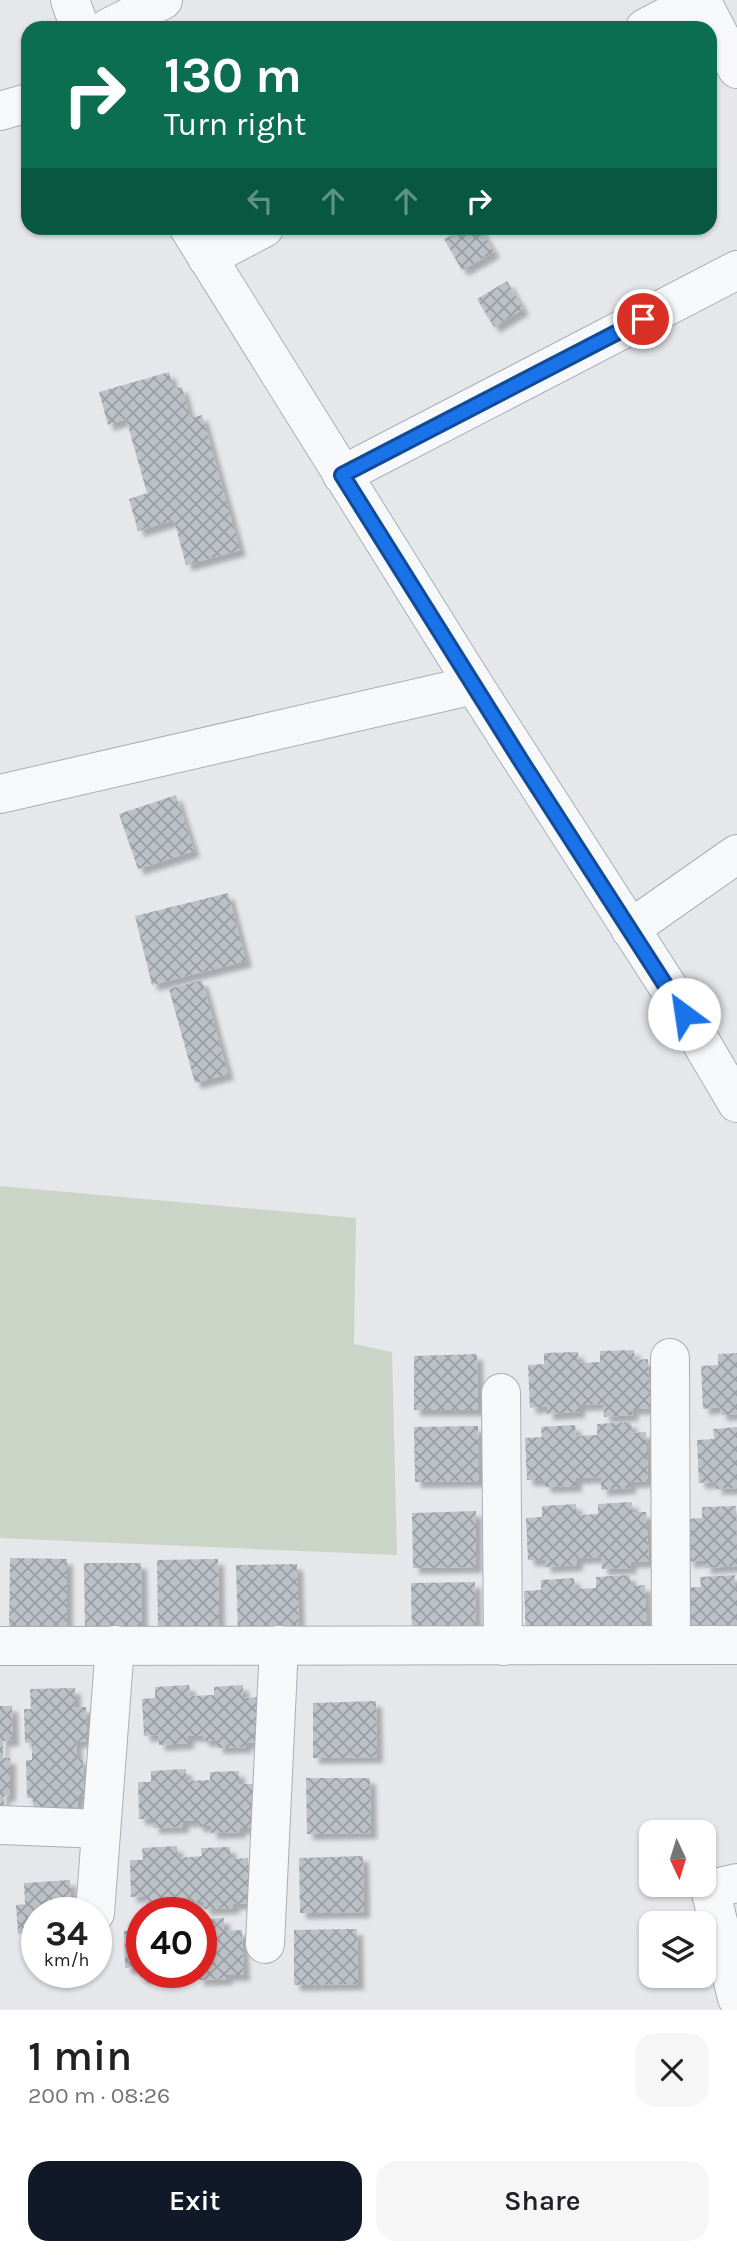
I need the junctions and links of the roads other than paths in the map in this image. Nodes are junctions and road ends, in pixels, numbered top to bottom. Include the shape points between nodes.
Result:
1 (70, 0) edge
2 (163, 0) edge
3 (700, 0) edge
4 (78, 21) edge
5 (122, 21) edge
6 (659, 21) edge
7 (711, 21) edge
8 (717, 32) edge
9 (737, 69) edge
10 (21, 105) edge
11 (0, 111) edge
12 (233, 235) edge
13 (198, 243) edge
14 (737, 270) edge
15 (342, 475) junction
16 (474, 685) junction
17 (0, 794) edge
18 (737, 854) edge
19 (630, 929) junction
20 (736, 1098) edge
21 (670, 1358) dead end
22 (501, 1393) dead end
23 (115, 1645) junction
24 (279, 1645) junction
25 (671, 1645) junction
26 (737, 1645) edge
27 (0, 1646) edge
28 (503, 1646) junction
29 (0, 1825) edge
30 (101, 1829) junction
31 (737, 1884) edge
32 (96, 1897) edge
33 (265, 1944) dead end
34 (737, 1998) edge

1 - 4 street
2 - 5 street
3 - 6 street
3 - 7 street
8 - 9 street
10 - 11 street
12 - 13 street
13 - 15 street
14 - 15 street
15 - 16 street
16 - 17 street
16 - 19 street
18 - 19 street
19 - 20 street
21 - 25 street
22 - 28 street
23 - 24 street
23 - 27 street
23 - 30 street
24 - 28 street
24 - 33 street
25 - 26 street
25 - 28 street
29 - 30 street
30 - 32 street
31 - 34 street via 710,1889

